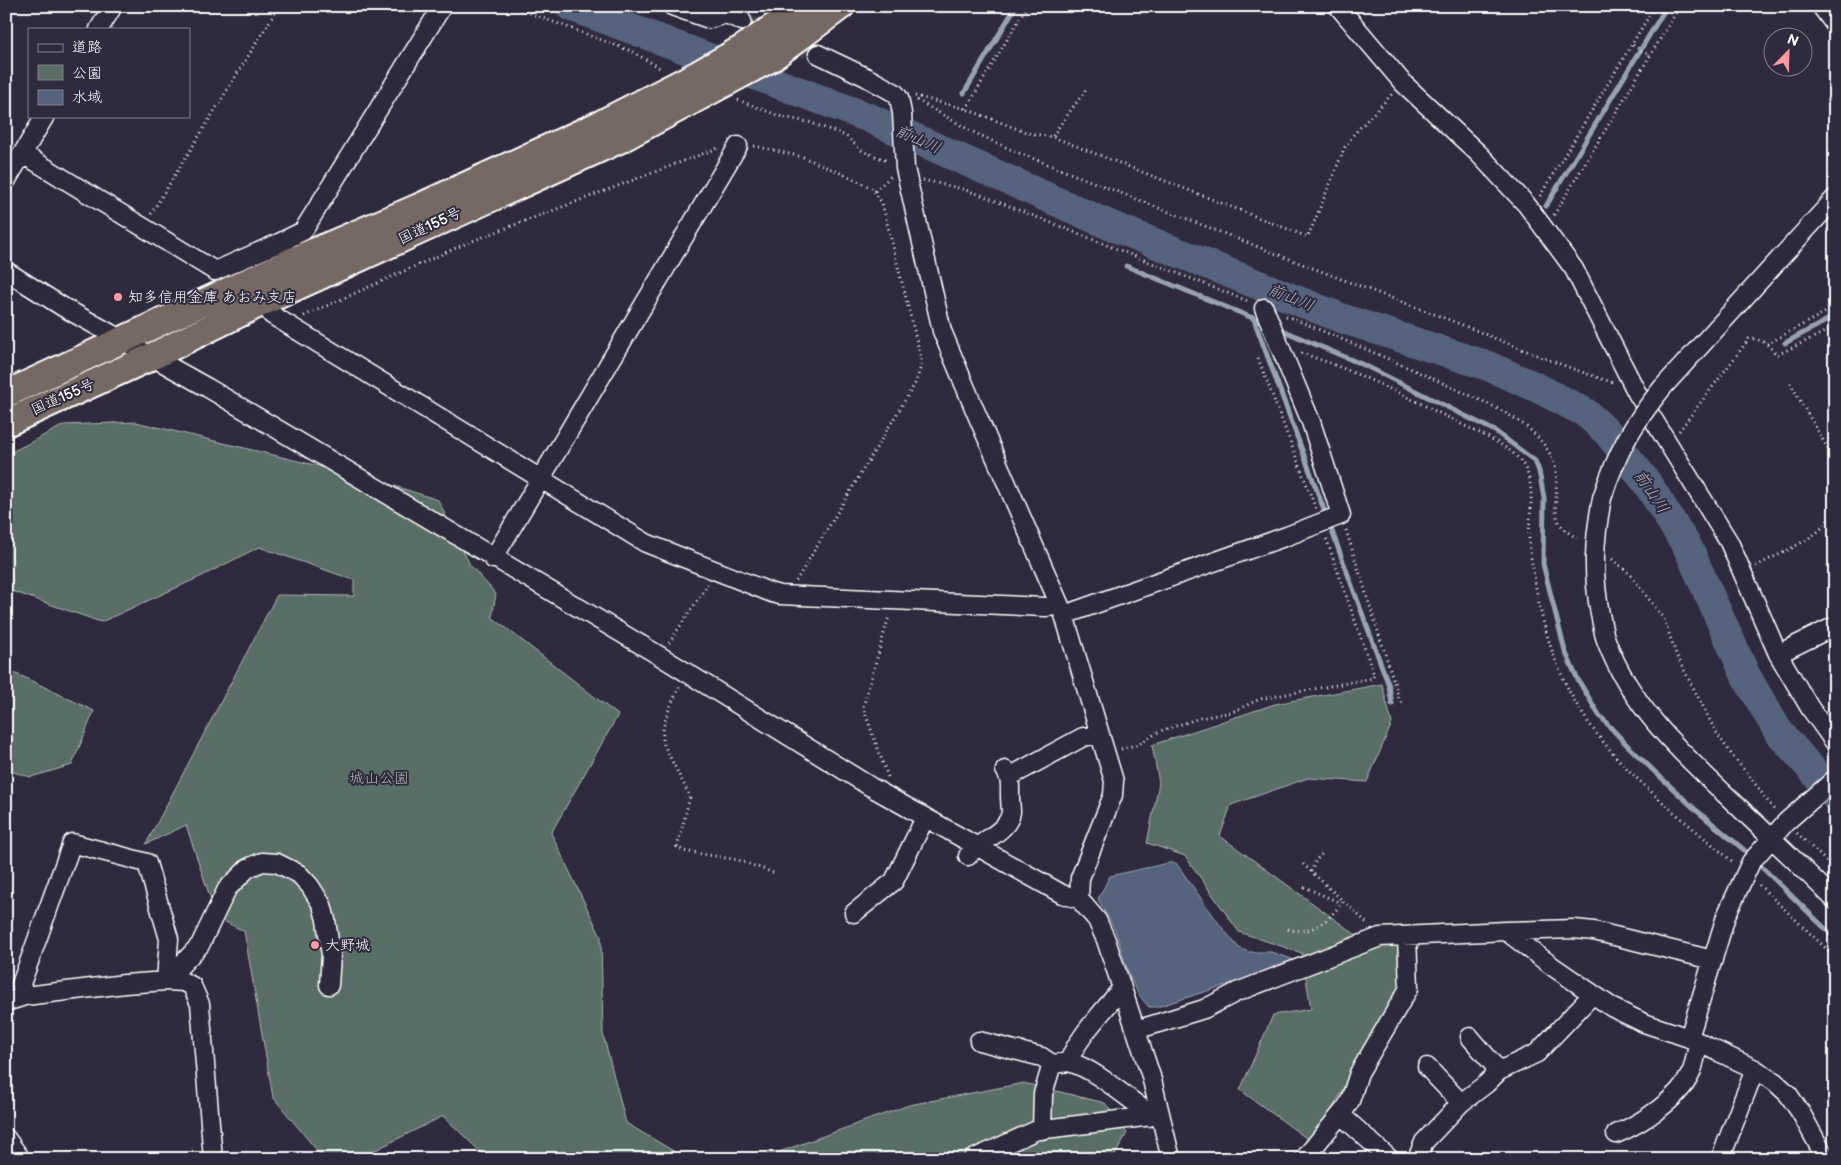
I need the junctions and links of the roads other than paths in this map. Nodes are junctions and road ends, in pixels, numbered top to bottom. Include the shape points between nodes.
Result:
1 (113, 6) edge
2 (436, 6) edge
3 (672, 6) edge
4 (804, 6) edge
5 (841, 6) edge
6 (1821, 6) edge
7 (1345, 9) edge
8 (742, 21) tunnel mouth
9 (1835, 25) edge
10 (100, 28) edge
11 (818, 54) tunnel mouth
12 (702, 83) junction
13 (44, 118) edge
14 (738, 146) road end
15 (23, 154) junction
16 (6, 181) edge
17 (1835, 198) edge
18 (286, 252) junction
19 (6, 271) edge
20 (263, 302) junction
21 (1264, 308) dead end
22 (122, 341) junction
23 (151, 357) junction
24 (6, 394) edge
25 (6, 423) edge
26 (540, 479) junction
27 (493, 559) junction
28 (1062, 610) junction
29 (1835, 626) edge
30 (1778, 654) junction
31 (1100, 734) junction
32 (1835, 743) edge
33 (1835, 779) edge
34 (925, 818) junction
35 (1770, 838) junction
36 (972, 851) junction
37 (1079, 899) junction
38 (1835, 900) edge
39 (854, 913) dead end
40 (1506, 931) junction
41 (1407, 936) junction
42 (1713, 960) junction
43 (166, 981) junction
44 (329, 985) dead end
45 (1122, 988) junction
46 (1593, 994) junction
47 (24, 996) junction
48 (6, 1002) edge
49 (1136, 1030) junction
50 (1470, 1037) dead end
51 (979, 1040) dead end
52 (1699, 1042) junction
53 (1060, 1063) junction
54 (1427, 1067) dead end
55 (1755, 1069) junction
56 (1499, 1071) junction
57 (1461, 1103) junction
58 (1341, 1115) junction
59 (1155, 1116) junction
60 (1042, 1130) junction
61 (1623, 1137) dead end
62 (6, 1138) edge
63 (21, 1159) edge
64 (213, 1159) edge
65 (973, 1159) edge
66 (1171, 1159) edge
67 (1304, 1159) edge
68 (1390, 1159) edge
69 (1416, 1159) edge
70 (1722, 1159) edge
71 (1826, 1159) edge

1 - 10 street
2 - 18 street via 441,8 303,231
3 - 8 street via 709,18 726,14
4 - 12 highway, 国道155号 via 743,48
5 - 12 highway, 国道155号 via 770,59
6 - 9 street
7 - 30 street via 1403,83 1479,154 1530,208 1574,269 1631,380 1729,542
11 - 28 street via 866,77 899,98 903,163 942,331
12 - 18 highway, 国道155号 via 600,124 419,207
12 - 20 highway, 国道155号 via 619,140
13 - 15 street
14 - 26 street
15 - 16 street
15 - 18 street via 215,271
17 - 35 street, bridge via 1641,414 1612,469 1596,529 1594,563 1605,639 1622,673 1640,704 1665,735
18 - 22 highway, 国道155号
19 - 22 street
20 - 23 highway, 国道155号
20 - 26 street via 272,315
21 - 28 street via 1311,422 1341,515
22 - 23 street
22 - 24 highway, 国道155号
23 - 25 highway, 国道155号
23 - 27 street
26 - 27 street
26 - 28 street via 646,543 772,593
27 - 34 street via 660,656
28 - 31 street
29 - 30 street
30 - 32 street
31 - 36 street via 1083,737 1007,773 1011,814 1003,827
31 - 37 street via 1114,781 1113,795 1080,878
33 - 35 street
34 - 36 street
34 - 39 street via 894,881
35 - 38 street
35 - 42 street via 1751,862 1726,916
36 - 37 street
37 - 45 street via 1097,920
40 - 41 street
40 - 42 street via 1594,931
40 - 46 street
41 - 49 street via 1380,938 1237,992 1204,1009
41 - 58 street via 1409,988 1359,1073 1350,1101
42 - 52 street
43 - 44 street via 200,945 227,889 248,868 262,862 277,863 299,874 322,905 331,955
43 - 47 street
43 - 47 street via 169,939 147,863 72,843 21,984
43 - 64 street via 192,986 200,1004
45 - 49 street
45 - 53 street via 1070,1056
46 - 52 street via 1644,1024
46 - 56 street via 1537,1053
47 - 48 street
49 - 59 street via 1151,1076
50 - 56 street
51 - 53 street
52 - 55 street
52 - 61 street via 1691,1073 1671,1100 1628,1129
53 - 59 street via 1079,1065
53 - 60 street via 1043,1094
54 - 57 street
55 - 70 street
55 - 71 street via 1788,1094
56 - 57 street
57 - 69 street via 1424,1142
58 - 67 street
58 - 68 street
59 - 60 street
59 - 66 street
60 - 65 street
62 - 63 street

